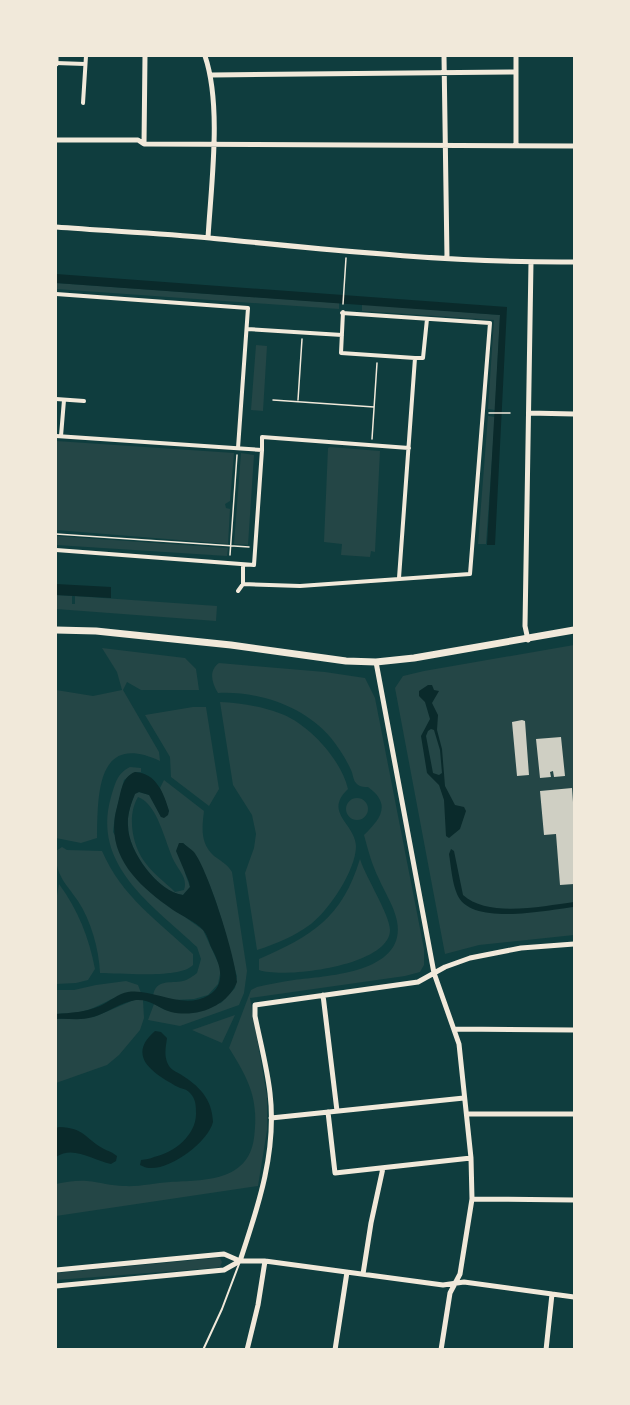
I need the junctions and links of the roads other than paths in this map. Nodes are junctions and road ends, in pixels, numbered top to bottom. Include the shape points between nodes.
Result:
1 (56, 56) edge
2 (86, 56) edge
3 (146, 56) edge
4 (205, 56) edge
5 (444, 56) edge
6 (516, 56) edge
7 (56, 63) edge
8 (85, 64) junction
9 (516, 72) junction
10 (445, 73) junction
11 (212, 75) junction
12 (83, 103) dead end
13 (56, 140) edge
14 (144, 144) junction
15 (214, 145) junction
16 (445, 145) junction
17 (516, 145) junction
18 (574, 146) edge
19 (56, 227) edge
20 (207, 238) junction
21 (447, 258) junction
22 (531, 262) junction
23 (574, 262) edge
24 (56, 294) edge
25 (427, 319) junction
26 (247, 329) junction
27 (342, 335) junction
28 (415, 358) junction
29 (56, 399) edge
30 (64, 400) junction
31 (84, 401) dead end
32 (529, 413) junction
33 (574, 414) edge
34 (58, 436) edge
35 (238, 448) junction
36 (409, 448) junction
37 (262, 450) junction
38 (56, 550) edge
39 (243, 565) junction
40 (399, 578) junction
41 (243, 584) junction
42 (238, 591) dead end
43 (56, 630) edge
44 (574, 630) edge
45 (528, 640) junction
46 (376, 662) junction
47 (574, 944) edge
48 (434, 974) junction
49 (323, 995) junction
50 (454, 1029) junction
51 (574, 1030) edge
52 (464, 1098) junction
53 (337, 1111) junction
54 (328, 1112) junction
55 (467, 1114) junction
56 (574, 1114) edge
57 (271, 1118) junction
58 (471, 1158) junction
59 (383, 1168) junction
60 (472, 1199) junction
61 (574, 1200) edge
62 (240, 1261) junction
63 (265, 1261) junction
64 (56, 1270) edge
65 (347, 1272) junction
66 (363, 1274) junction
67 (455, 1283) junction
68 (56, 1286) edge
69 (552, 1294) junction
70 (574, 1297) edge
71 (203, 1350) edge
72 (247, 1350) edge
73 (335, 1350) edge
74 (441, 1350) edge
75 (546, 1350) edge

1 - 7 street
2 - 8 street
3 - 14 street
4 - 11 street
5 - 10 street
6 - 9 street
7 - 8 street
8 - 12 street
9 - 10 street
9 - 17 street
10 - 11 street
10 - 16 street
11 - 15 street
13 - 14 street via 138,140
14 - 15 street
15 - 16 street
15 - 20 street
16 - 17 street
16 - 21 street
17 - 18 street
19 - 20 street
20 - 21 street
21 - 22 street
22 - 23 street
22 - 32 street
24 - 26 street via 248,308
25 - 27 street via 343,312
25 - 28 street via 423,358
25 - 40 street via 489,323 470,574
26 - 27 street
26 - 35 street
27 - 28 street via 340,353
28 - 36 street
29 - 30 street
30 - 31 street
30 - 34 street
32 - 33 street
32 - 45 street via 525,626
34 - 35 street
35 - 37 street
36 - 37 street via 262,436
36 - 40 street
37 - 39 street via 254,565
38 - 39 street
39 - 41 street
40 - 41 street via 300,586
41 - 42 street
43 - 46 main road
44 - 45 main road
45 - 46 main road
46 - 48 street
47 - 48 street via 494,952 449,965
48 - 49 street via 418,982
48 - 50 street
49 - 53 street
49 - 57 street via 254,1006
50 - 51 street
50 - 52 street
52 - 53 street
52 - 55 street
53 - 54 street
54 - 57 street
54 - 59 street via 335,1173
55 - 56 street
55 - 58 street
57 - 62 street via 263,1188
58 - 59 street
58 - 60 street
59 - 66 street
60 - 61 street
60 - 67 street via 460,1274
62 - 63 street
62 - 64 street via 224,1254
62 - 68 street via 224,1270
62 - 71 lane
63 - 65 street
63 - 72 street
65 - 66 street
65 - 73 street
66 - 67 street via 443,1285
67 - 69 street
67 - 74 street
69 - 70 street
69 - 75 street

